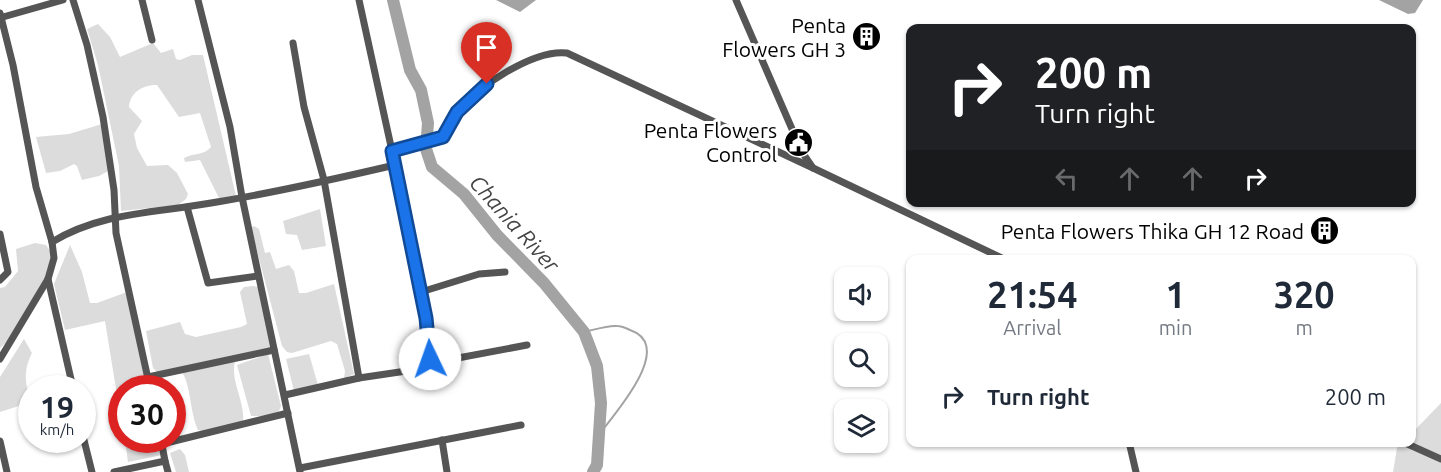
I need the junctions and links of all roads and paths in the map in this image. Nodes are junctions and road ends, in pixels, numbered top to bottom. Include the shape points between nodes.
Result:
1 (63, 0) edge
2 (73, 0) edge
3 (142, 0) edge
4 (198, 0) edge
5 (359, 0) edge
6 (736, 0) edge
7 (45, 3) edge
8 (1, 15) edge
9 (152, 40) dead end
10 (293, 43) dead end
11 (392, 151) junction
12 (395, 165) junction
13 (813, 168) junction
14 (324, 180) junction
15 (242, 197) junction
16 (187, 207) junction
17 (114, 216) junction
18 (0, 234) edge
19 (52, 242) junction
20 (996, 255) edge
21 (505, 272) dead end
22 (258, 276) junction
23 (48, 279) junction
24 (0, 280) edge
25 (421, 292) junction
26 (527, 345) dead end
27 (274, 350) junction
28 (0, 359) edge
29 (426, 364) junction
30 (70, 375) edge
31 (148, 375) edge
32 (157, 375) edge
33 (359, 378) junction
34 (285, 395) junction
35 (288, 413) junction
36 (521, 425) dead end
37 (186, 436) edge
38 (442, 440) junction
39 (0, 441) edge
40 (1130, 447) edge
41 (1414, 447) edge
42 (87, 453) edge
43 (164, 453) edge
44 (1441, 459) edge
45 (165, 461) junction
46 (300, 470) edge
47 (8, 472) edge
48 (92, 472) edge
49 (114, 472) edge
50 (168, 472) edge
51 (447, 472) edge
52 (1136, 472) edge

1 - 7 street
2 - 17 street via 103,117
3 - 9 street
4 - 15 street via 230,127
5 - 11 street
6 - 13 street via 802,152
7 - 8 street
8 - 19 street via 36,187
10 - 14 street via 304,107
11 - 12 street
11 - 13 street via 443,137 457,112 487,84 521,65 561,52
12 - 14 street
12 - 25 street
13 - 20 street
14 - 15 street
14 - 33 street
15 - 16 street
15 - 22 street
16 - 17 street
16 - 22 street via 208,283
17 - 19 street via 76,228
17 - 31 street
18 - 24 street via 8,272
19 - 23 street via 54,258
21 - 25 street via 479,274
22 - 27 street
23 - 28 street
23 - 30 street
25 - 29 street via 431,354
26 - 29 street
27 - 32 street
27 - 34 street
29 - 33 street via 413,370
33 - 34 street
34 - 35 street
35 - 37 street
35 - 46 street
36 - 38 street
38 - 46 street
38 - 51 street
39 - 47 street
40 - 52 street
41 - 44 street
42 - 48 street
43 - 45 street
45 - 49 street
45 - 50 street

